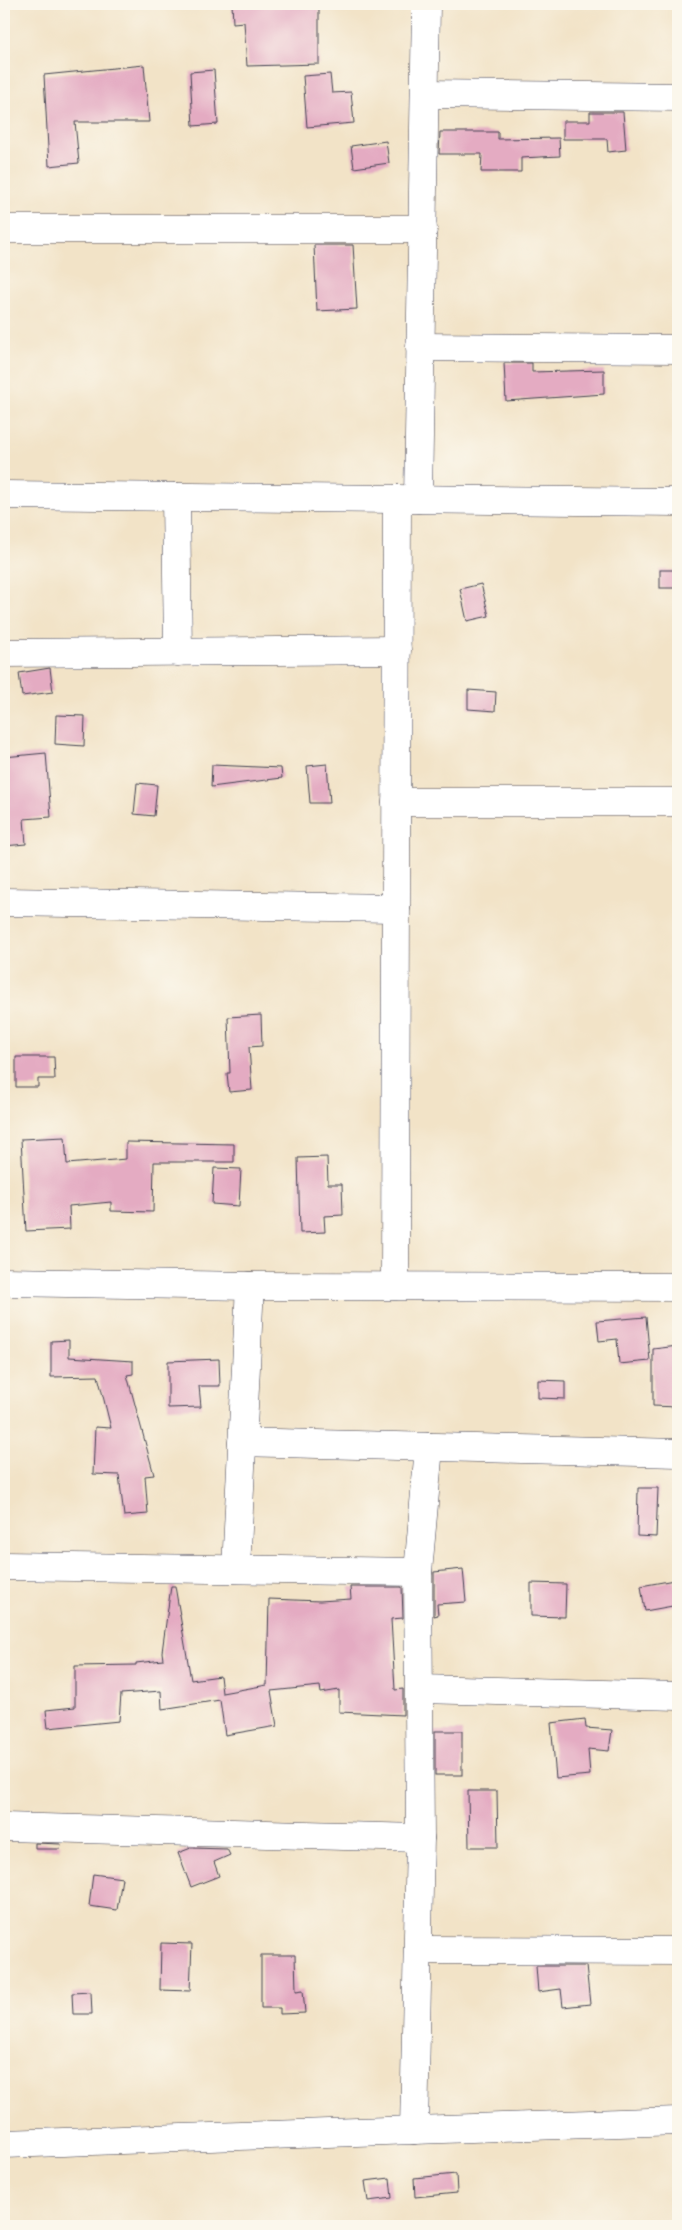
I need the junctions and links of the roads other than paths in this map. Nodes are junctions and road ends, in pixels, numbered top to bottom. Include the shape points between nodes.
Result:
1 (426, 4) edge
2 (425, 94) junction
3 (678, 97) edge
4 (4, 229) edge
5 (423, 229) junction
6 (420, 347) junction
7 (678, 349) edge
8 (4, 495) edge
9 (176, 497) junction
10 (408, 499) junction
11 (678, 502) edge
12 (397, 650) junction
13 (178, 652) junction
14 (4, 653) edge
15 (396, 802) junction
16 (678, 802) edge
17 (4, 902) edge
18 (396, 908) junction
19 (4, 1282) edge
20 (250, 1286) junction
21 (395, 1286) junction
22 (678, 1287) edge
23 (242, 1442) junction
24 (429, 1447) junction
25 (678, 1454) edge
26 (4, 1566) edge
27 (236, 1569) junction
28 (418, 1572) junction
29 (420, 1689) junction
30 (678, 1696) edge
31 (4, 1827) edge
32 (420, 1838) junction
33 (419, 1950) junction
34 (678, 1951) edge
35 (678, 2121) edge
36 (414, 2130) junction
37 (4, 2144) edge

1 - 2 street
2 - 3 street
2 - 5 street
4 - 5 street
5 - 6 street
6 - 7 street
6 - 10 street
8 - 9 street
9 - 10 street
9 - 13 street
10 - 11 street
10 - 12 street
12 - 13 street
12 - 15 street
13 - 14 street
15 - 16 street
15 - 18 street
17 - 18 street
18 - 21 street
19 - 20 street
20 - 21 street
20 - 23 street
21 - 22 street
23 - 24 street
23 - 27 street
24 - 25 street
24 - 28 street
26 - 27 street
27 - 28 street
28 - 29 street
29 - 30 street
29 - 32 street
31 - 32 street
32 - 33 street
33 - 34 street
33 - 36 street
35 - 36 street
36 - 37 street

